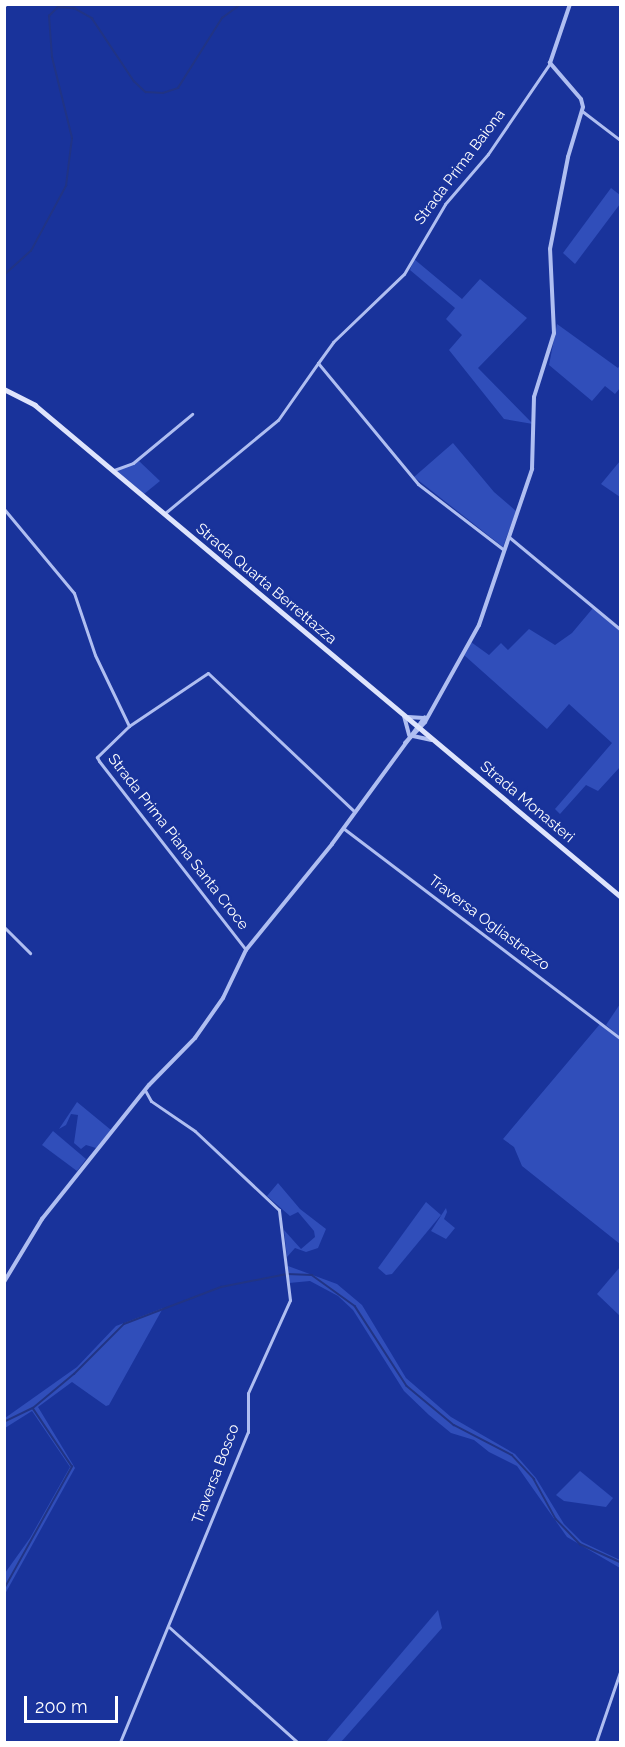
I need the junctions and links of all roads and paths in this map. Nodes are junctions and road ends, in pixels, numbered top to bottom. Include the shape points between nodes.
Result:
1 (570, 4) edge
2 (550, 63) junction
3 (582, 111) junction
4 (621, 140) edge
5 (318, 363) junction
6 (4, 389) edge
7 (192, 414) dead end
8 (112, 471) junction
9 (4, 509) edge
10 (163, 514) junction
11 (509, 537) junction
12 (505, 551) junction
13 (621, 629) edge
14 (404, 716) junction
15 (425, 720) junction
16 (129, 726) junction
17 (418, 727) junction
18 (410, 736) junction
19 (435, 741) junction
20 (354, 811) junction
21 (343, 828) junction
22 (621, 896) edge
23 (4, 927) edge
24 (246, 950) junction
25 (30, 953) dead end
26 (621, 1038) edge
27 (146, 1090) junction
28 (4, 1282) edge
29 (169, 1627) junction
30 (621, 1672) edge
31 (120, 1743) edge
32 (297, 1743) edge
33 (596, 1743) edge

1 - 2 street
2 - 3 street via 581,99
2 - 5 street, Strada Prima Baiona via 488,154 445,204 404,274 333,342
3 - 4 street
3 - 11 street via 570,148 550,249 554,333 534,397 532,469
5 - 10 street, Strada Prima Baiona via 278,420
5 - 12 street via 418,484
6 - 8 main road, Strada Quarta Berrettazza via 35,405
7 - 8 street via 133,463
8 - 10 main road, Strada Quarta Berrettazza
9 - 16 street via 74,593 95,655
10 - 14 main road, Strada Quarta Berrettazza
11 - 12 street
11 - 13 street
12 - 15 street via 479,625
14 - 15 street
14 - 17 main road, Strada Quarta Berrettazza
14 - 18 street
15 - 17 street
15 - 19 street
16 - 20 street, Strada Prima Piana Santa Croce via 208,672
16 - 24 street, Strada Prima Piana Santa Croce via 98,757 99,761
17 - 18 street
17 - 19 main road, Strada Monasteri
18 - 19 street
18 - 20 street
19 - 22 main road, Strada Monasteri
20 - 21 street
21 - 24 street
21 - 26 street, Traversa Ogliastrazzo
23 - 25 street
24 - 27 street via 217,1008 195,1038
27 - 28 street via 23,1245
27 - 29 street, Traversa Bosco via 151,1101 195,1131 279,1210 290,1296 288,1310 248,1393 248,1432
29 - 31 street, Traversa Bosco
29 - 32 street
30 - 33 street

